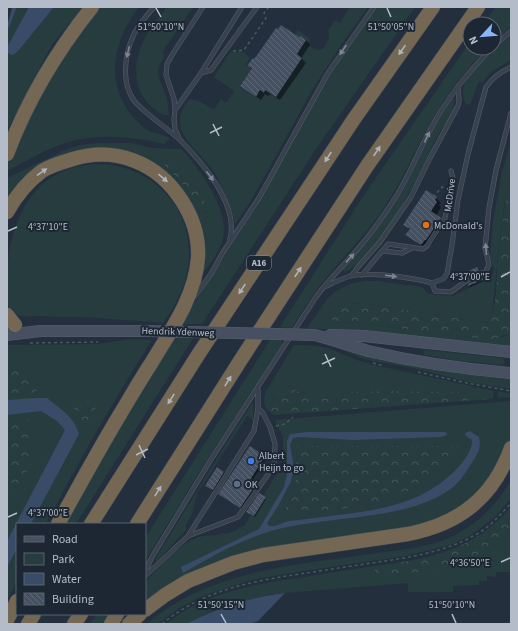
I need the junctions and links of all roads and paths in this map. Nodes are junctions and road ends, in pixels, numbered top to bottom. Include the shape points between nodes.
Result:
1 (92, 7) edge
2 (154, 7) edge
3 (203, 7) edge
4 (242, 7) edge
5 (257, 7) edge
6 (269, 7) edge
7 (374, 7) edge
8 (433, 7) edge
9 (478, 7) edge
10 (511, 31) edge
11 (502, 39) edge
12 (230, 51) dead end
13 (484, 56) edge
14 (511, 66) edge
15 (201, 73) junction
16 (458, 86) junction
17 (176, 110) junction
18 (511, 113) edge
19 (180, 140) junction
20 (7, 154) edge
21 (451, 171) dead end
22 (437, 192) dead end
23 (428, 196) dead end
24 (7, 212) edge
25 (229, 243) junction
26 (413, 248) junction
27 (382, 251) junction
28 (352, 275) junction
29 (362, 275) junction
30 (432, 283) junction
31 (324, 287) junction
32 (179, 317) junction
33 (9, 325) edge
34 (315, 335) junction
35 (511, 352) edge
36 (511, 373) edge
37 (258, 388) junction
38 (258, 408) junction
39 (293, 417) dead end
40 (270, 428) junction
41 (511, 448) edge
42 (511, 503) edge
43 (59, 523) edge
44 (92, 523) edge
45 (139, 523) edge
46 (188, 536) junction
47 (146, 570) edge
48 (146, 575) edge
49 (16, 603) edge
50 (146, 609) edge
51 (33, 615) edge
52 (80, 615) edge
53 (116, 615) edge
54 (139, 615) edge
55 (7, 620) edge
56 (28, 624) edge
57 (74, 624) edge
58 (111, 624) edge
59 (129, 624) edge
60 (162, 624) edge

1 - 20 highway via 60,50 42,81
2 -> 19 lane via 135,32 131,42 126,64 127,84 138,106
3 - 17 lane via 168,64 166,75
4 - 15 lane
5 - 15 lane via 212,70
6 - 12 path via 264,13 266,18 244,50
7 -> 25 lane via 328,72 259,198
8 -> 44 highway, A16 via 347,129 198,355
45 -> 9 highway via 377,151
10 - 11 lane
13 - 16 lane
14 - 30 lane via 492,79 486,87 458,200 447,274 443,279
15 - 17 lane
16 - 28 lane via 458,106 411,197 380,242
31 -> 16 lane via 356,251 398,194 428,132
17 - 19 lane via 175,129
30 -> 18 lane via 435,291 451,292 486,271 489,264 485,248 496,170
19 -> 25 lane via 222,193 231,218 232,231
21 - 26 lane, McDrive via 453,178 445,218 427,246 423,249
22 - 23 path via 432,198
24 -> 32 highway via 27,184 43,170 62,162 98,154 129,158 145,166 163,177 176,190 193,224 197,240 198,257 195,273
25 - 32 lane via 211,274
26 - 27 lane, McDrive via 402,253
26 - 27 lane, McDrive via 388,244
27 - 29 lane
28 - 29 lane
28 - 31 lane
29 -> 30 lane via 374,274
31 - 37 lane
32 - 43 highway via 99,449
33 - 34 main road, Hendrik Ydenweg, bridge via 40,331 146,330
34 - 35 main road, Hendrik Ydenweg via 364,336
34 - 36 main road, Hendrik Ydenweg via 408,359 464,369
37 - 38 lane
37 - 47 lane via 210,462
38 - 40 lane via 264,413
38 - 46 lane via 254,431
39 - 40 path via 285,424
40 - 46 lane via 275,444 274,466 238,517
41 - 50 highway via 501,471 481,499 467,511 439,526 408,534 263,555 233,563 188,581
42 - 60 path via 476,535 450,547 417,556 247,583 191,604
46 - 48 lane
49 - 55 highway
51 - 56 highway
52 - 57 highway
53 - 58 highway
54 - 59 highway

